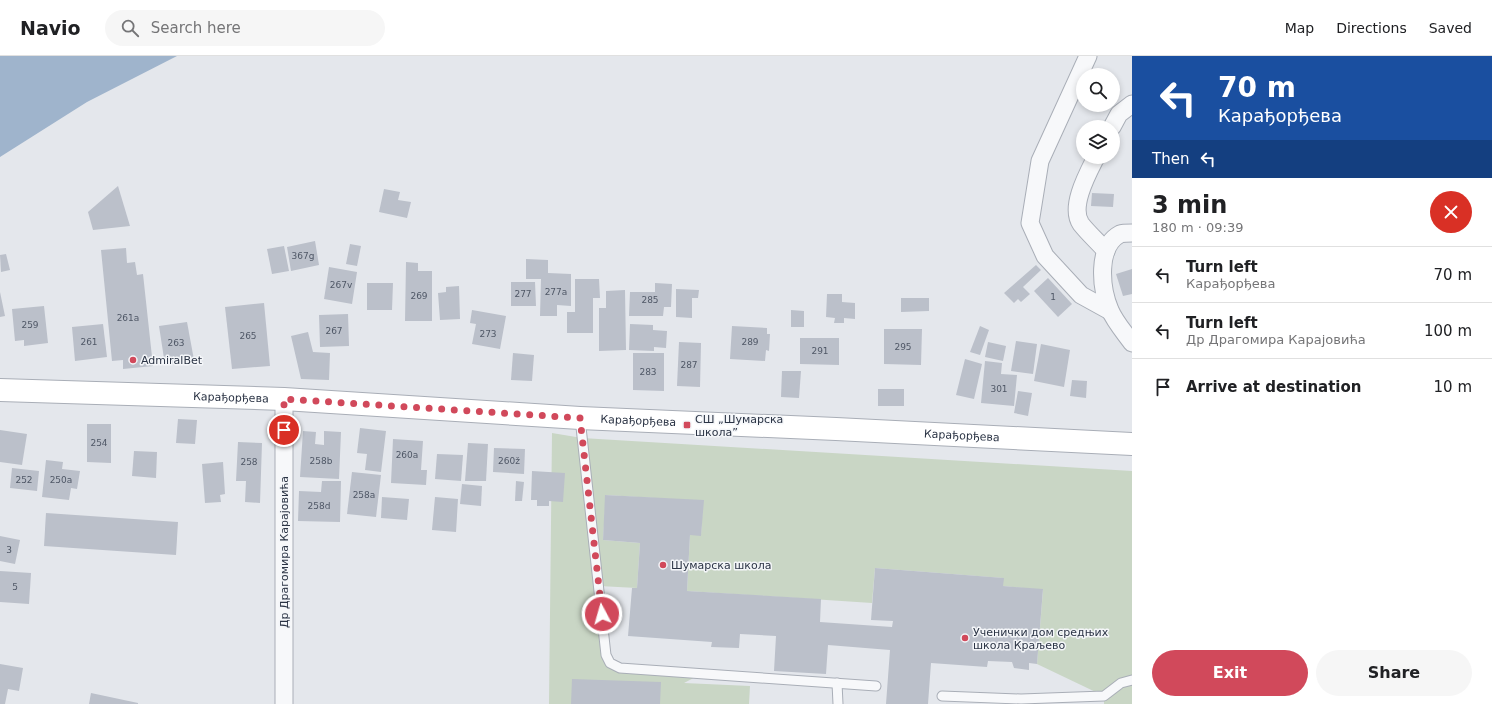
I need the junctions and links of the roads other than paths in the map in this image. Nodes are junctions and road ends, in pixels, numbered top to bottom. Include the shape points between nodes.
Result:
1 (1088, 56) edge
2 (1132, 104) edge
3 (1116, 120) edge
4 (1093, 164) edge
5 (1132, 233) edge
6 (1106, 251) junction
7 (1110, 312) junction
8 (1132, 343) edge
9 (0, 390) edge
10 (284, 399) junction
11 (580, 418) junction
12 (1132, 444) edge
13 (1132, 680) edge
14 (837, 683) junction
15 (876, 686) dead end
16 (942, 696) dead end
17 (284, 704) edge
18 (838, 704) edge

1 - 7 street via 1040,162 1030,223 1045,256 1081,295
2 - 3 street via 1119,114
4 - 6 street via 1077,203 1077,214 1080,223
5 - 6 street via 1120,234
6 - 7 street via 1102,270
7 - 8 street
9 - 10 street, Карађорђева
10 - 11 street, Карађорђева
10 - 17 street, Др Драгомира Карајовића
11 - 12 street, Карађорђева
11 - 14 lane via 606,655 610,663 620,668
13 - 16 lane via 1121,683 1104,696 1021,699
14 - 15 lane
14 - 18 lane

